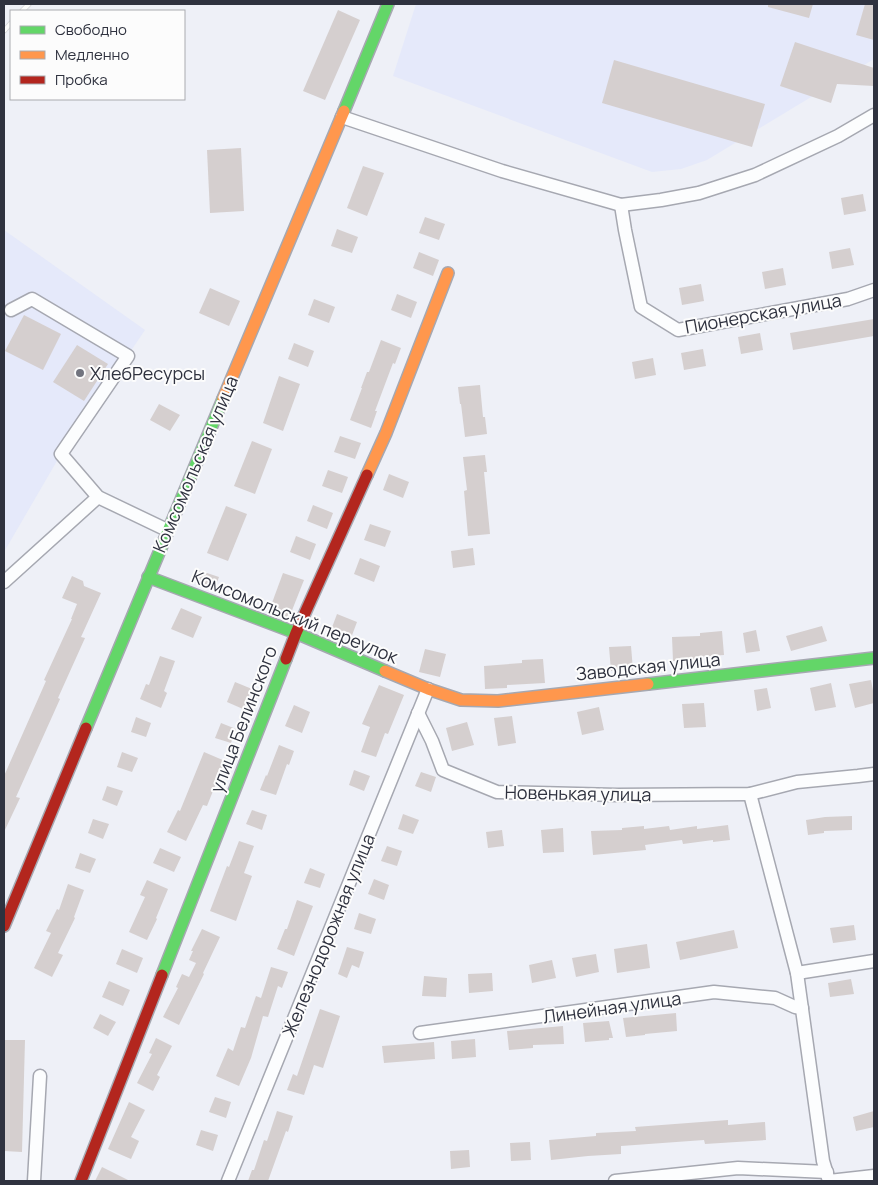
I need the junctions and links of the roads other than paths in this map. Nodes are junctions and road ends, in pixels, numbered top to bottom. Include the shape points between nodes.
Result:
1 (388, 4) edge
2 (874, 115) edge
3 (342, 117) junction
4 (621, 205) junction
5 (448, 273) dead end
6 (874, 290) edge
7 (11, 310) dead end
8 (98, 496) junction
9 (167, 530) junction
10 (148, 577) junction
11 (4, 582) edge
12 (296, 633) junction
13 (874, 658) edge
14 (428, 689) junction
15 (418, 713) junction
16 (874, 774) edge
17 (750, 794) junction
18 (5, 919) edge
19 (874, 961) edge
20 (797, 973) junction
21 (802, 1008) junction
22 (420, 1033) dead end
23 (40, 1076) dead end
24 (874, 1176) edge
25 (828, 1178) edge
26 (34, 1181) edge
27 (81, 1181) edge
28 (228, 1181) edge
29 (616, 1181) edge

1 - 3 street, Комсомольская улица
2 - 4 street via 838,136 755,175 699,193
3 - 4 street via 502,171
3 - 9 street, Комсомольская улица
4 - 6 street, Пионерская улица via 641,307 678,330 848,298
5 - 12 street, улица Белинского via 386,432
7 - 8 street via 32,299 128,356 61,454
8 - 9 street
8 - 11 street
9 - 10 street, Комсомольская улица
10 - 12 street, Комсомольский переулок
10 - 18 street, Комсомольская улица
12 - 14 street, Комсомольский переулок
12 - 27 street, улица Белинского
13 - 14 street, Заводская улица via 498,700 461,700
14 - 15 street, Железнодорожная улица
15 - 17 street, Новенькая улица via 443,770 496,792
15 - 28 street, Железнодорожная улица
16 - 17 street, Новенькая улица via 797,782
17 - 20 street
19 - 20 street
20 - 21 street
21 - 22 street, Линейная улица via 775,998 714,992
21 - 25 street
23 - 26 street
24 - 25 street
25 - 29 street via 738,1168

